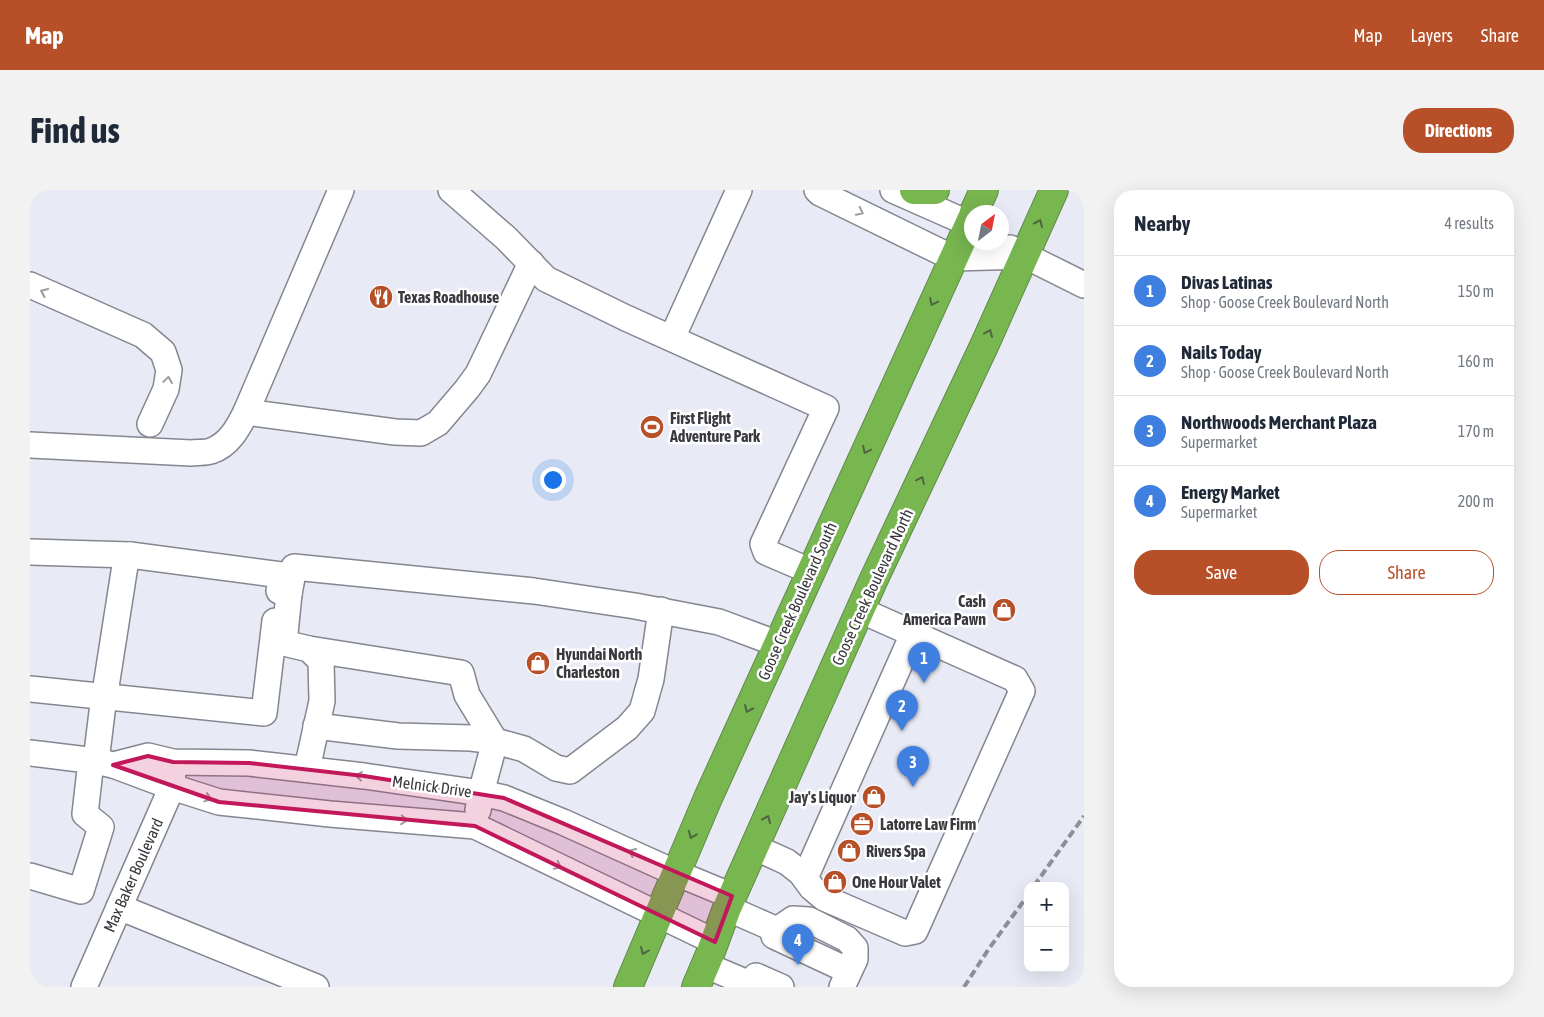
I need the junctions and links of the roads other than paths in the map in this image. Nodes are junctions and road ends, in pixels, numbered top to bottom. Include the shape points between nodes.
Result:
1 (341, 190) edge
2 (451, 190) edge
3 (738, 190) edge
4 (817, 190) edge
5 (892, 190) edge
6 (914, 190) edge
7 (935, 190) edge
8 (984, 190) edge
9 (1054, 190) edge
10 (978, 205) edge
11 (964, 217) edge
12 (964, 235) edge
13 (1013, 249) edge
14 (953, 258) junction
15 (531, 264) junction
16 (30, 285) edge
17 (1084, 285) edge
18 (672, 338) junction
19 (246, 412) junction
20 (150, 424) dead end
21 (30, 445) edge
22 (30, 552) edge
23 (130, 555) junction
24 (810, 571) junction
25 (284, 592) junction
26 (661, 610) junction
27 (860, 610) junction
28 (913, 634) junction
29 (778, 644) junction
30 (309, 650) junction
31 (30, 689) edge
32 (105, 697) junction
33 (316, 726) junction
34 (495, 741) junction
35 (30, 753) edge
36 (100, 762) junction
37 (173, 762) junction
38 (307, 770) junction
39 (172, 787) junction
40 (481, 793) junction
41 (475, 826) junction
42 (754, 847) junction
43 (676, 873) junction
44 (30, 876) edge
45 (805, 878) junction
46 (730, 902) junction
47 (119, 907) junction
48 (660, 914) junction
49 (705, 965) edge
50 (846, 979) edge
51 (305, 985) edge
52 (752, 986) edge
53 (84, 987) edge
54 (628, 987) edge
55 (781, 987) edge

1 - 19 street
2 - 15 street
3 - 18 street
4 -> 14 street
5 - 11 street
6 - 7 highway
8 - 10 highway, Goose Creek Boulevard South
13 -> 9 highway, Goose Creek Boulevard North
12 - 14 highway, Goose Creek Boulevard South
13 - 14 street
13 - 17 street
27 -> 13 highway, Goose Creek Boulevard North
14 -> 24 highway, Goose Creek Boulevard South
15 - 18 street via 546,278
15 - 19 street via 478,374 438,423 421,433
20 -> 16 street via 166,390 169,370 163,352 143,335
18 - 24 street via 826,408 763,544 766,552
19 - 21 street via 225,444 210,451 190,453
22 - 23 street
23 - 25 street via 280,575
23 - 32 street via 126,559
24 - 29 highway, Goose Creek Boulevard South
25 - 26 street via 294,567 534,590
25 - 30 street via 284,643
25 - 32 street via 264,713
26 - 29 street via 719,622
26 - 34 street via 652,679 642,711 627,728 570,771 556,768 524,749
27 - 28 street
42 -> 27 highway, Goose Creek Boulevard North
28 - 45 street
28 - 45 street via 1015,679 1022,691 915,931 905,933 824,898
29 -> 43 highway, Goose Creek Boulevard South
30 - 33 street via 321,661 322,702
30 - 34 street via 461,673 467,695
31 - 32 street
32 - 36 street
33 - 34 street via 398,736
33 - 38 street
34 - 40 street
35 - 36 street, Melnick Drive
36 - 37 street, Melnick Drive via 148,756
36 - 39 street, Melnick Drive
36 - 44 street via 85,814 100,827 81,891
37 - 38 street, Melnick Drive via 249,762
37 - 39 street, Max Baker Boulevard
40 -> 38 street, Melnick Drive
39 -> 41 street, Melnick Drive via 219,802
39 - 47 street, Max Baker Boulevard
40 - 41 street
43 -> 40 street, Melnick Drive via 504,798
41 -> 48 street, Melnick Drive
42 - 45 street via 787,862
42 - 46 highway, Goose Creek Boulevard North
43 - 46 street, Melnick Drive
43 - 48 highway, Goose Creek Boulevard South
46 - 49 highway, Goose Creek Boulevard North
46 - 50 street, Melnick Drive via 776,930 794,919 809,920 847,939 855,948 855,959
47 - 51 street
47 - 53 street, Max Baker Boulevard
48 - 49 street, Melnick Drive
48 -> 54 highway, Goose Creek Boulevard South
49 - 52 street, Melnick Drive
52 - 55 street via 756,976

